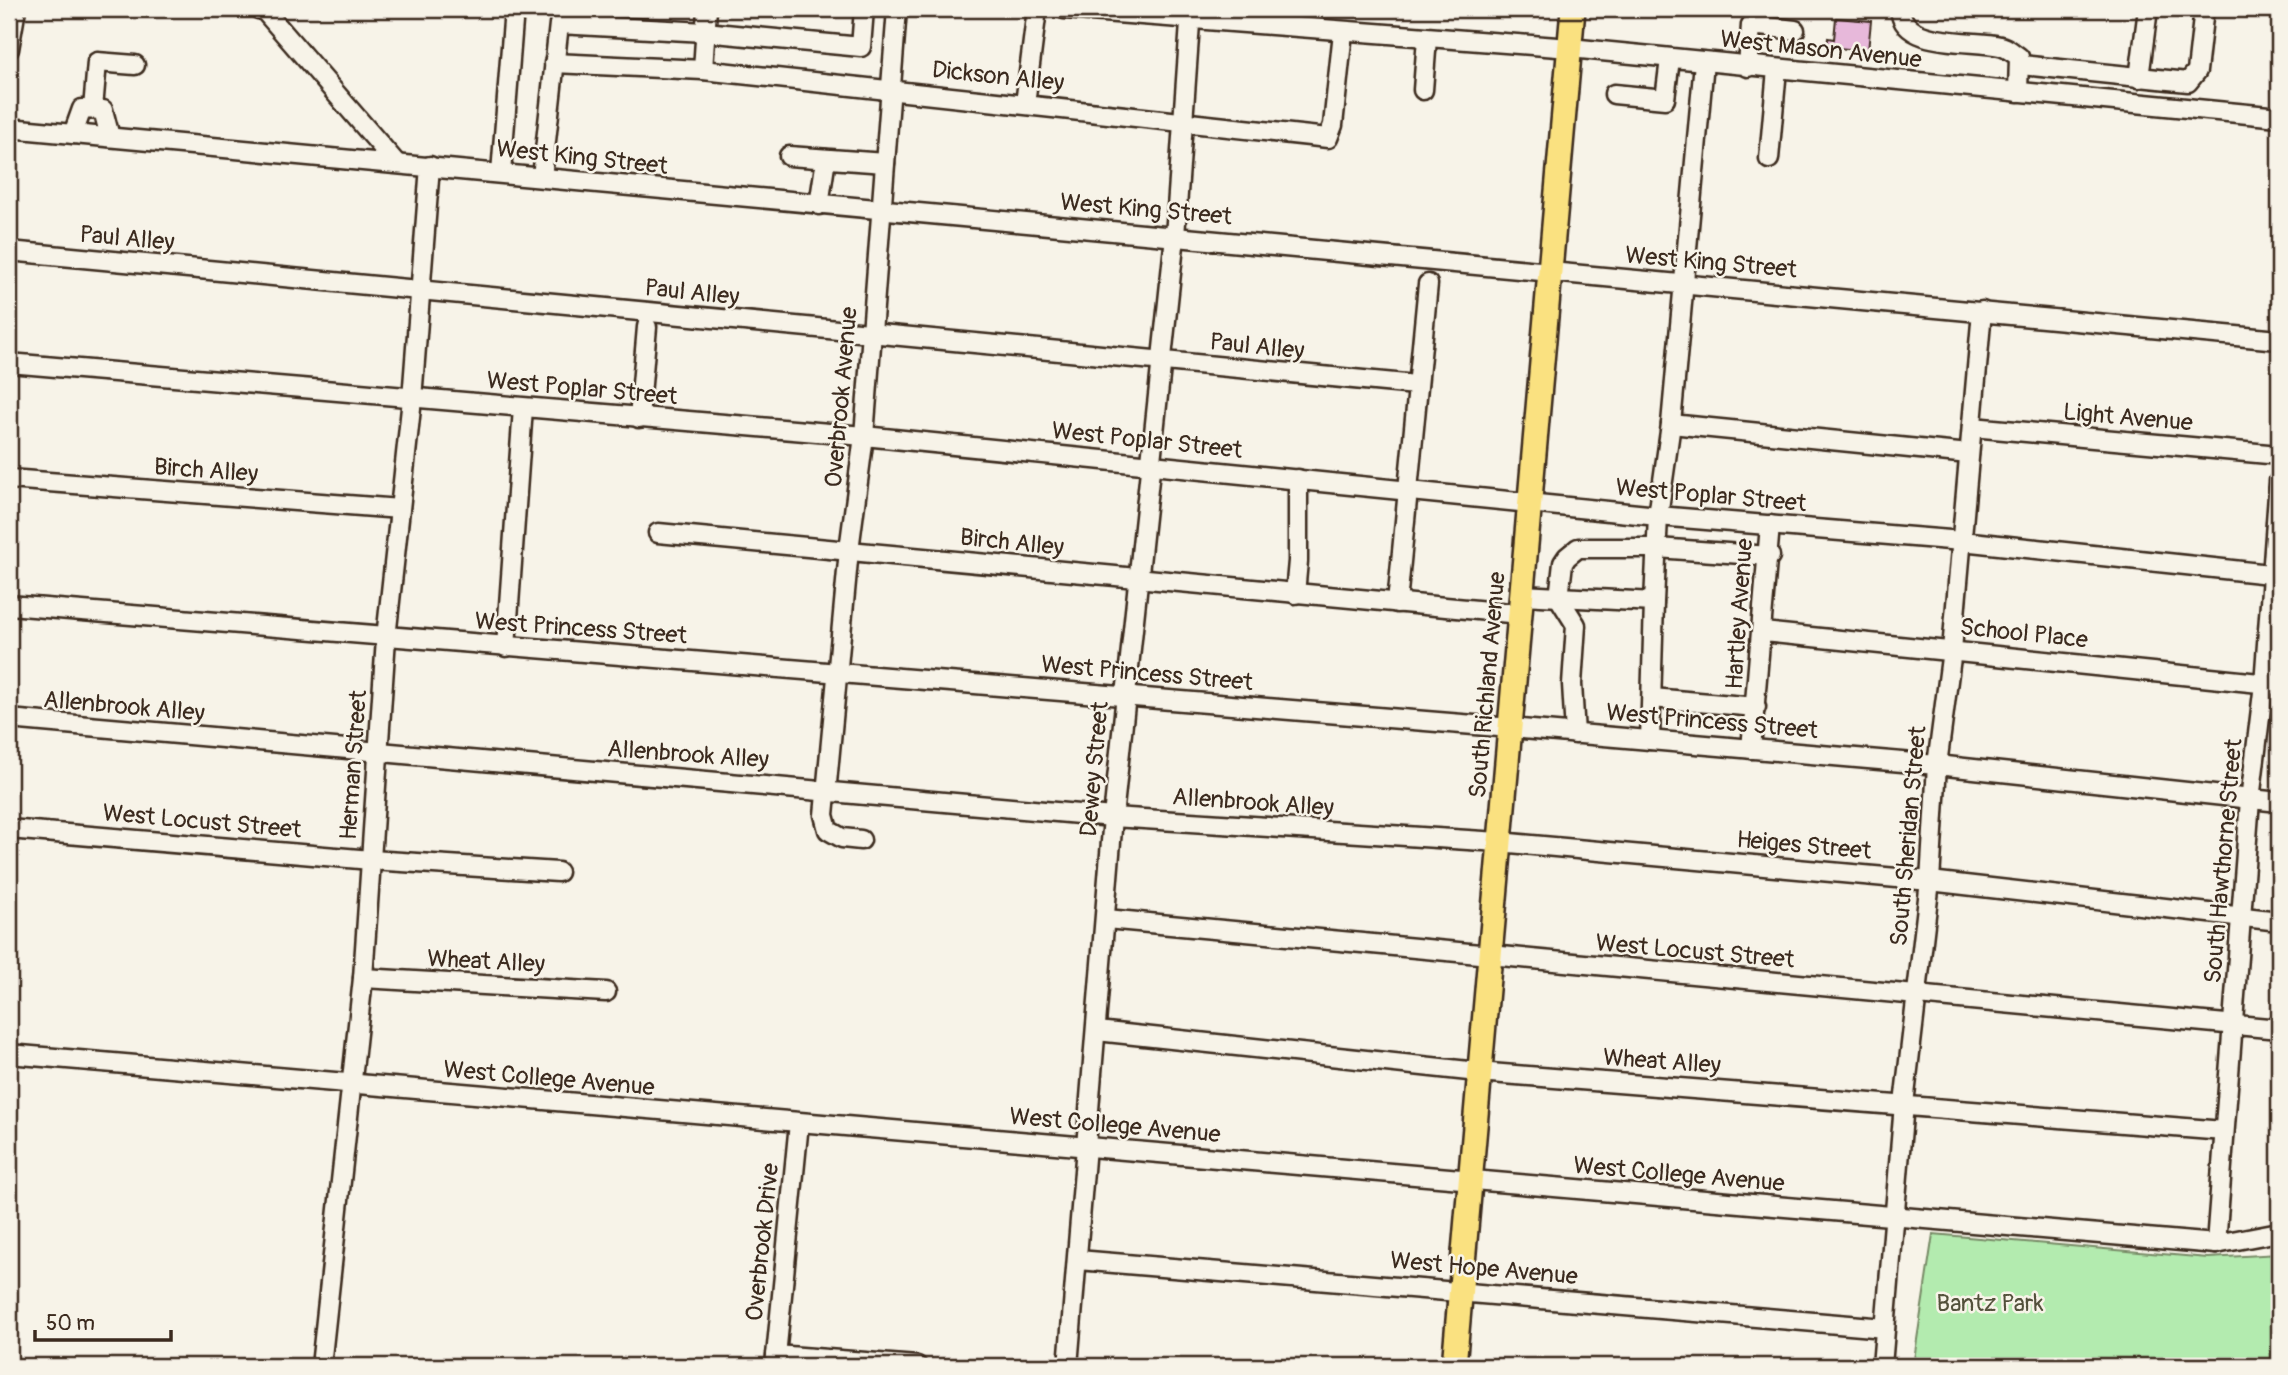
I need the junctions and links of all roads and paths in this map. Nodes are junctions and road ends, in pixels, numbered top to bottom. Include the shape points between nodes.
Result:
1 (16, 9) edge
2 (259, 9) edge
3 (514, 9) edge
4 (707, 9) edge
5 (864, 9) edge
6 (897, 9) edge
7 (1037, 9) edge
8 (1064, 9) edge
9 (1573, 9) edge
10 (1900, 9) edge
11 (2148, 9) edge
12 (2204, 9) edge
13 (1191, 14) edge
14 (559, 16) edge
15 (1795, 30) dead end
16 (705, 32) junction
17 (1343, 32) junction
18 (1427, 38) junction
19 (1570, 48) junction
20 (9, 49) edge
21 (1670, 59) junction
22 (1704, 62) junction
23 (554, 63) junction
24 (135, 65) dead end
25 (2021, 65) junction
26 (1748, 66) junction
27 (1777, 69) junction
28 (703, 70) junction
29 (2140, 78) junction
30 (891, 89) junction
31 (1423, 90) dead end
32 (2018, 92) junction
33 (1615, 94) dead end
34 (1026, 104) junction
35 (93, 109) junction
36 (2279, 117) edge
37 (1183, 122) junction
38 (9, 128) edge
39 (73, 134) junction
40 (110, 137) junction
41 (789, 156) dead end
42 (826, 159) junction
43 (1769, 159) dead end
44 (396, 163) junction
45 (885, 163) junction
46 (430, 166) junction
47 (502, 173) junction
48 (542, 177) junction
49 (819, 205) junction
50 (881, 211) junction
51 (1175, 236) junction
52 (9, 251) edge
53 (1549, 270) junction
54 (1428, 284) dead end
55 (1685, 285) junction
56 (421, 289) junction
57 (1982, 311) junction
58 (647, 327) dead end
59 (873, 334) junction
60 (2279, 340) edge
61 (1163, 361) junction
62 (9, 363) edge
63 (1416, 385) junction
64 (412, 399) junction
65 (523, 408) junction
66 (639, 418) junction
67 (1671, 424) junction
68 (1972, 427) junction
69 (864, 436) junction
70 (1969, 453) junction
71 (2279, 455) edge
72 (1152, 465) junction
73 (9, 479) edge
74 (1298, 479) junction
75 (2279, 481) edge
76 (1407, 491) junction
77 (1530, 502) junction
78 (400, 509) junction
79 (1658, 516) junction
80 (1770, 525) junction
81 (658, 533) dead end
82 (1962, 541) junction
83 (1657, 548) junction
84 (849, 550) junction
85 (1770, 556) junction
86 (2276, 574) edge
87 (1139, 579) junction
88 (1294, 594) junction
89 (1559, 598) junction
90 (1654, 602) junction
91 (1397, 603) junction
92 (1521, 604) junction
93 (9, 605) edge
94 (1763, 632) junction
95 (386, 638) junction
96 (506, 647) junction
97 (1952, 650) junction
98 (838, 672) junction
99 (2272, 685) edge
100 (1126, 695) junction
101 (1652, 698) junction
102 (1756, 707) junction
103 (9, 719) edge
104 (1511, 728) junction
105 (1575, 734) junction
106 (1650, 740) junction
107 (1751, 749) junction
108 (378, 754) junction
109 (1937, 765) junction
110 (825, 789) junction
111 (2250, 800) junction
112 (2279, 802) edge
113 (1114, 817) junction
114 (9, 829) edge
115 (1364, 834) joint
116 (861, 840) dead end
117 (1499, 842) junction
118 (371, 860) junction
119 (558, 872) dead end
120 (1930, 881) junction
121 (2242, 918) junction
122 (1107, 919) junction
123 (2279, 921) edge
124 (1489, 956) junction
125 (363, 978) junction
126 (606, 992) dead end
127 (1916, 997) junction
128 (2233, 1026) junction
129 (2279, 1029) edge
130 (1097, 1031) junction
131 (9, 1054) edge
132 (1478, 1072) junction
133 (351, 1085) junction
134 (1904, 1104) junction
135 (799, 1123) junction
136 (2224, 1131) junction
137 (1086, 1146) junction
138 (1469, 1181) junction
139 (1894, 1216) junction
140 (2279, 1232) edge
141 (2216, 1244) junction
142 (1078, 1260) junction
143 (1459, 1290) junction
144 (1885, 1328) junction
145 (776, 1361) edge
146 (321, 1366) edge
147 (917, 1366) edge
148 (1068, 1366) edge
149 (1454, 1366) edge
150 (1882, 1366) edge

1 - 20 street
2 - 44 street via 264,9
3 - 47 street
4 - 16 street
5 - 16 street via 861,47
6 - 30 street, Overbrook Avenue
7 - 34 street
8 - 13 street, West Mason Avenue
9 - 19 main road, South Richland Avenue
10 - 25 street via 1907,27 1928,38 2002,46 2019,57
11 - 29 street
12 - 29 street via 2193,79
13 - 17 street, West Mason Avenue
13 - 37 street, Dewey Street
14 - 16 street
14 - 23 street
15 - 26 street via 1751,25
16 - 28 street
17 - 18 street, West Mason Avenue
17 - 37 street, Dickson Alley via 1328,138
18 - 19 street, West Mason Avenue
18 - 31 street
19 - 21 street, West Mason Avenue
19 - 53 main road, South Richland Avenue
21 - 22 street, West Mason Avenue
21 - 33 street via 1665,99
22 - 26 street, West Mason Avenue
22 - 55 street
23 - 28 street, Dickson Alley
23 - 48 street
24 - 35 street via 97,62
25 - 29 street
25 - 32 street
26 - 27 street, West Mason Avenue
27 - 32 street, West Mason Avenue
27 - 43 street
28 - 30 street, Dickson Alley
30 - 34 street, Dickson Alley
30 - 45 street, Overbrook Avenue
32 - 36 street, West Mason Avenue
34 - 37 street, Dickson Alley
35 - 39 street via 82,109
35 - 40 street via 103,110
37 - 51 street, Dewey Street
38 - 39 street, West King Street
39 - 40 street, West King Street
40 - 44 street, West King Street
41 - 42 street
42 - 45 street
42 - 49 street
44 - 46 street, West King Street
45 - 50 street, Overbrook Avenue
46 - 47 street, West King Street
46 - 56 street, Herman Street
47 - 48 street, West King Street
48 - 49 street, West King Street
49 - 50 street, West King Street
50 - 51 street, West King Street
50 - 59 street, Overbrook Avenue
51 - 53 street, West King Street
51 - 61 street, Dewey Street
52 - 56 street, Paul Alley
53 - 55 street, West King Street
53 - 77 main road, South Richland Avenue
54 - 63 street
55 - 57 street, West King Street
55 - 67 street
56 - 59 street, Paul Alley
56 - 64 street, Herman Street
57 - 60 street, West King Street
57 - 68 street, South Sheridan Street
58 - 66 street
59 - 61 street, Paul Alley
59 - 69 street, Overbrook Avenue
61 - 63 street, Paul Alley
61 - 72 street, Dewey Street
62 - 64 street, West Poplar Street
63 - 76 street
64 - 65 street, West Poplar Street
64 - 78 street, Herman Street
65 - 66 street, West Poplar Street
65 - 96 street
66 - 69 street, West Poplar Street
67 - 70 street
67 - 79 street
68 - 70 street, South Sheridan Street
68 - 71 street, Light Avenue
69 - 72 street, West Poplar Street
69 - 84 street, Overbrook Avenue
70 - 82 street, South Sheridan Street
72 - 74 street, West Poplar Street
72 - 87 street, Dewey Street
73 - 78 street, Birch Alley
74 - 76 street, West Poplar Street
74 - 88 street
75 - 86 street, South Hawthorne Street
76 - 77 street, West Poplar Street
76 - 91 street
77 - 79 street, West Poplar Street
77 - 92 main road, South Richland Avenue
78 - 95 street, Herman Street
79 - 80 street, West Poplar Street
79 - 83 street
80 - 82 street, West Poplar Street
80 - 85 street, Hartley Avenue
81 - 84 street, Birch Alley
82 - 86 street, West Poplar Street
82 - 97 street, South Sheridan Street
83 - 85 street
83 - 89 street via 1578,548 1563,563
83 - 90 street
84 - 87 street, Birch Alley
84 - 98 street, Overbrook Avenue
85 - 94 street, Hartley Avenue
86 - 99 street, South Hawthorne Street
87 - 88 street, Birch Alley
87 - 100 street, Dewey Street
88 - 91 street, Birch Alley
89 - 90 street
89 - 92 street
89 - 105 street via 1576,625
90 - 101 street
91 - 92 street
92 - 104 main road, South Richland Avenue
93 - 95 street, West Princess Street
94 - 97 street, School Place
94 - 102 street, Hartley Avenue
95 - 96 street, West Princess Street
95 - 108 street, Herman Street
96 - 98 street, West Princess Street
97 - 99 street, School Place
97 - 109 street, South Sheridan Street
98 - 100 street, West Princess Street
98 - 110 street, Overbrook Avenue
99 - 111 street, South Hawthorne Street
100 - 104 street, West Princess Street
100 - 113 street, Dewey Street
101 - 102 street
101 - 106 street
102 - 107 street, Hartley Avenue
103 - 108 street, Allenbrook Alley
104 - 105 street, West Princess Street
104 - 117 main road, South Richland Avenue
105 - 106 street, West Princess Street
106 - 107 street, West Princess Street
107 - 109 street, West Princess Street
108 - 110 street, Allenbrook Alley
108 - 118 street, Herman Street
109 - 111 street, West Princess Street
109 - 120 street, South Sheridan Street
110 - 113 street, Allenbrook Alley
110 - 116 street, Overbrook Avenue via 828,830 842,838
111 - 112 street, West Princess Street
111 - 121 street, South Hawthorne Street
113 - 115 street, Allenbrook Alley
113 - 122 street, Dewey Street
114 - 118 street, West Locust Street
115 - 117 street, Heiges Street
117 - 120 street, Heiges Street
117 - 124 main road, South Richland Avenue
118 - 119 street, West Locust Street
118 - 125 street, Herman Street
120 - 121 street, Heiges Street
120 - 127 street, South Sheridan Street
121 - 123 street, Heiges Street
121 - 128 street, South Hawthorne Street
122 - 124 street, West Locust Street
122 - 130 street, Dewey Street
124 - 127 street, West Locust Street
124 - 132 main road, South Richland Avenue
125 - 126 street, Wheat Alley
125 - 133 street, Herman Street
127 - 128 street, West Locust Street
127 - 134 street, South Sheridan Street
128 - 129 street, West Locust Street
128 - 136 street, South Hawthorne Street
130 - 132 street, Wheat Alley
130 - 137 street, Dewey Street
131 - 133 street, West College Avenue
132 - 134 street, Wheat Alley
132 - 138 main road, South Richland Avenue
133 - 135 street, West College Avenue
133 - 146 street, Herman Street
134 - 136 street, Wheat Alley
134 - 139 street, South Sheridan Street
135 - 137 street, West College Avenue
135 - 145 street, Overbrook Drive
136 - 141 street, South Hawthorne Street
137 - 138 street, West College Avenue
137 - 142 street, Dewey Street
138 - 139 street, West College Avenue
138 - 143 main road, South Richland Avenue
139 - 141 street, West College Avenue
139 - 144 street, South Sheridan Street
140 - 141 street, West College Avenue
142 - 143 street, West Hope Avenue
142 - 148 street, Dewey Street
143 - 144 street, West Hope Avenue
143 - 149 main road, South Richland Avenue
144 - 150 street, South Sheridan Street
145 - 147 street

